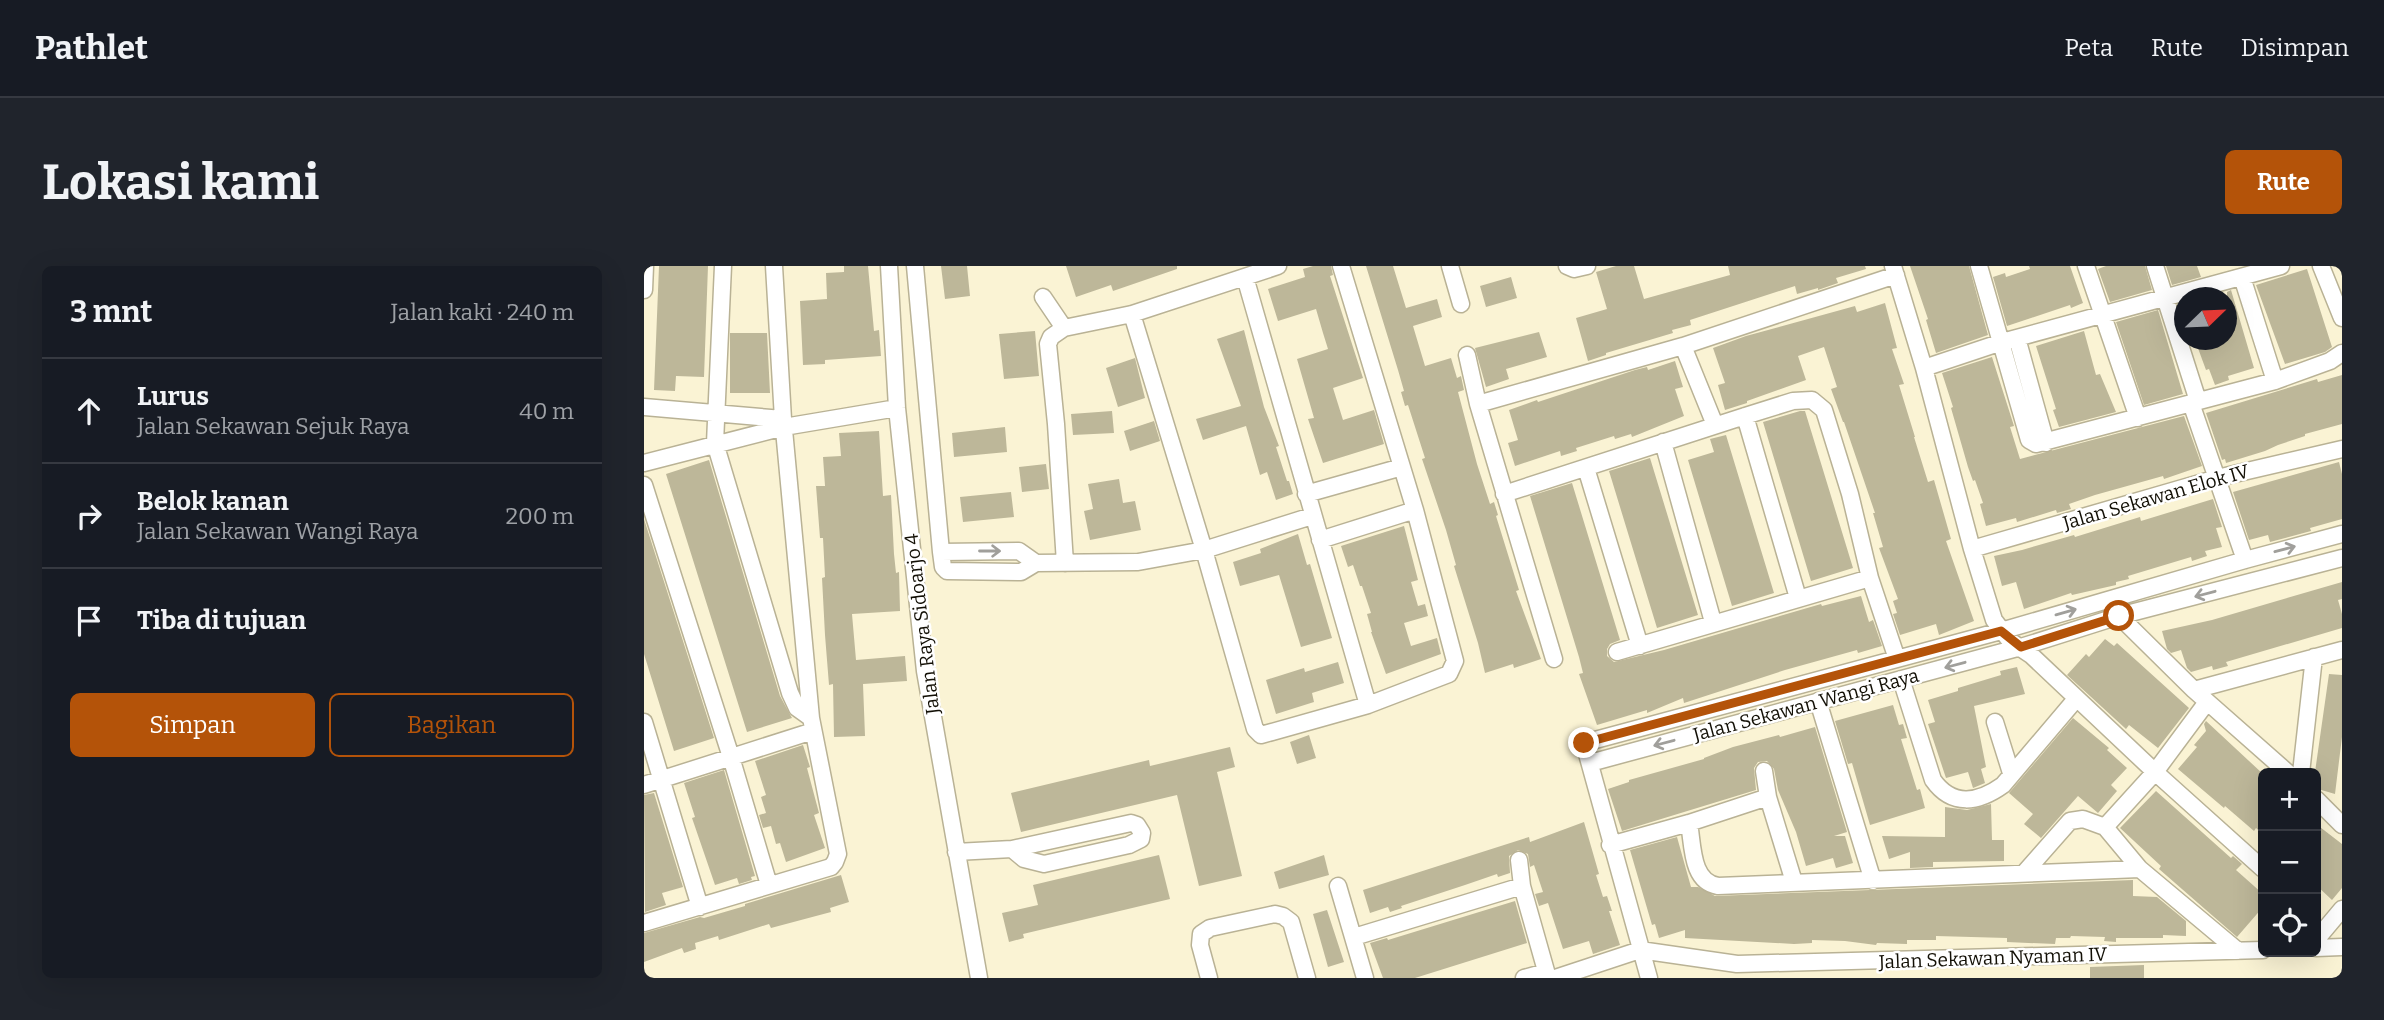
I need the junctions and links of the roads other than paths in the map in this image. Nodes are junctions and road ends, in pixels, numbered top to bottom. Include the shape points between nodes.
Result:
1 (645, 266) edge
2 (723, 266) edge
3 (774, 266) edge
4 (890, 266) edge
5 (915, 266) edge
6 (1278, 266) edge
7 (1341, 266) edge
8 (1450, 266) edge
9 (1567, 266) edge
10 (1587, 266) edge
11 (2087, 266) edge
12 (2155, 266) edge
13 (2281, 266) edge
14 (2321, 266) edge
15 (1984, 267) edge
16 (1894, 270) edge
17 (1245, 277) junction
18 (2242, 277) junction
19 (644, 290) edge
20 (1043, 297) dead end
21 (2165, 299) junction
22 (1461, 304) dead end
23 (1132, 314) junction
24 (2103, 314) junction
25 (2342, 318) edge
26 (1064, 328) junction
27 (2009, 340) junction
28 (1683, 346) junction
29 (2342, 353) edge
30 (1467, 355) dead end
31 (1924, 368) junction
32 (2275, 381) junction
33 (2195, 402) junction
34 (1478, 404) junction
35 (644, 407) edge
36 (897, 408) junction
37 (715, 412) junction
38 (1745, 416) junction
39 (2138, 418) junction
40 (784, 423) junction
41 (1714, 425) junction
42 (1663, 442) junction
43 (715, 443) junction
44 (2342, 449) edge
45 (644, 463) edge
46 (1402, 467) junction
47 (1586, 468) junction
48 (2217, 478) junction
49 (644, 485) edge
50 (907, 493) junction
51 (935, 493) junction
52 (1306, 494) junction
53 (1504, 494) junction
54 (1415, 510) junction
55 (1312, 516) junction
56 (2342, 534) edge
57 (1321, 540) junction
58 (1972, 549) junction
59 (1204, 550) junction
60 (2342, 558) edge
61 (2245, 560) junction
62 (1065, 564) junction
63 (1870, 578) junction
64 (1798, 598) junction
65 (2119, 616) junction
66 (1713, 622) junction
67 (2001, 631) junction
68 (1640, 646) junction
69 (2021, 647) junction
70 (2342, 650) edge
71 (1617, 652) dead end
72 (2314, 657) junction
73 (1554, 659) dead end
74 (1897, 659) junction
75 (1901, 679) junction
76 (2194, 690) junction
77 (2076, 699) junction
78 (1818, 701) junction
79 (2207, 702) junction
80 (1368, 705) junction
81 (644, 722) edge
82 (1995, 722) dead end
83 (812, 725) junction
84 (731, 757) junction
85 (1590, 762) junction
86 (2282, 768) edge
87 (2302, 768) edge
88 (1764, 771) dead end
89 (2155, 772) junction
90 (2011, 773) junction
91 (663, 780) junction
92 (644, 785) edge
93 (1768, 797) junction
94 (2321, 804) edge
95 (1689, 823) junction
96 (2342, 825) edge
97 (2105, 827) junction
98 (1610, 845) junction
99 (1012, 849) junction
100 (956, 852) junction
101 (1519, 860) dead end
102 (2258, 865) edge
103 (2140, 869) junction
104 (2025, 872) junction
105 (1873, 881) junction
106 (1794, 882) junction
107 (769, 885) junction
108 (1338, 886) dead end
109 (1522, 886) junction
110 (700, 907) junction
111 (2342, 910) edge
112 (2321, 921) edge
113 (644, 923) edge
114 (1354, 937) junction
115 (2342, 947) edge
116 (2321, 948) edge
117 (1640, 950) junction
118 (2258, 950) edge
119 (2238, 951) junction
120 (1738, 971) edge
121 (1550, 976) edge
122 (979, 978) edge
123 (1209, 978) edge
124 (1307, 978) edge
125 (1365, 978) edge
126 (1524, 978) edge
127 (1648, 978) edge

1 - 19 street
2 - 37 street
3 - 40 street
4 - 36 street, Jalan Raya Sidoarjo 4
5 - 51 street
6 - 17 street
7 - 46 street
8 - 22 street
9 - 10 street
11 - 24 street
12 - 21 street
13 - 18 street
14 - 25 street
15 - 27 street
16 - 28 street
16 - 31 street
17 - 23 street
17 - 52 street
18 - 21 street
18 - 32 street
20 - 26 street
21 - 24 street
21 - 33 street
23 - 26 street
23 - 59 street
24 - 27 street
24 - 39 street
26 - 62 street via 1048,344
27 - 31 street
27 - 39 street via 2029,440 2046,443
28 - 34 street
28 - 41 street
29 - 32 street
30 - 34 street
31 - 58 street
32 - 33 street
33 - 39 street
33 - 48 street
34 - 53 street
35 - 37 street
36 - 40 street
36 - 50 street, Jalan Raya Sidoarjo 4
37 - 40 street
37 - 43 street
38 - 41 street
38 - 63 street via 1802,400 1812,400 1824,410
38 - 64 street
40 - 43 street
40 - 83 street
41 - 42 street
42 - 47 street
42 - 66 street
43 - 45 street
43 - 83 street via 790,693
44 - 48 street, Jalan Sekawan Elok IV
46 - 52 street
46 - 54 street
47 - 53 street
47 - 68 street
48 - 58 street, Jalan Sekawan Elok IV
48 - 61 street
49 - 84 street
50 - 51 street
50 - 100 street, Jalan Raya Sidoarjo 4 via 925,671
51 - 62 street via 943,567 950,572 1021,572 1036,564
52 - 55 street
53 - 73 street
54 - 57 street
54 - 80 street via 1455,661 1449,674
55 - 57 street
55 - 59 street
61 -> 56 street, Jalan Sekawan Wangi Raya
57 - 80 street
58 - 67 street
59 - 62 street via 1138,562
59 - 80 street via 1255,729 1261,734 1272,732
60 -> 65 street, Jalan Sekawan Wangi Raya
67 -> 61 street, Jalan Sekawan Wangi Raya
63 - 64 street
63 - 74 street
64 - 66 street
65 - 69 street, Jalan Sekawan Wangi Raya
65 - 76 street
66 - 68 street
67 - 69 street
67 - 74 street, Jalan Sekawan Wangi Raya
68 - 71 street
69 -> 75 street, Jalan Sekawan Wangi Raya
69 - 77 street
70 - 72 street
72 - 76 street
72 - 87 street
74 - 85 street, Jalan Sekawan Wangi Raya via 1584,743
75 - 78 street, Jalan Sekawan Wangi Raya
75 - 90 street via 1933,780 1942,793 1956,799 1977,799 1990,795
76 - 79 street
77 - 89 street
77 - 90 street
78 -> 85 street, Jalan Sekawan Wangi Raya
78 - 105 street
79 - 86 street
79 - 89 street
81 - 91 street
82 - 90 street
83 - 84 street
83 - 107 street via 838,854 831,867
84 - 91 street
84 - 107 street
85 - 98 street
88 - 93 street
89 - 97 street
89 - 102 street
91 - 92 street
91 - 110 street
93 - 95 street
93 - 106 street
94 - 96 street
95 - 98 street
95 - 106 street via 1698,873 1710,884
97 - 103 street
97 - 104 street via 2083,819 2070,821
98 - 117 street
99 - 99 street via 1131,823 1142,833 1141,839 1129,845 1044,864 1024,859
99 - 100 street
100 - 122 street, Jalan Raya Sidoarjo 4
101 - 109 street
103 - 104 street
103 - 119 street
104 - 105 street
105 - 106 street
107 - 110 street
108 - 114 street
109 - 114 street
109 - 121 street
110 - 113 street
111 - 112 street
114 - 125 street
115 - 116 street
117 - 120 street, Jalan Sekawan Nyaman IV
117 - 121 street
117 - 127 street
118 - 119 street, Jalan Sekawan Nyaman IV
119 - 120 street, Jalan Sekawan Nyaman IV
121 - 126 street
123 - 124 street via 1201,934 1275,914 1291,922

